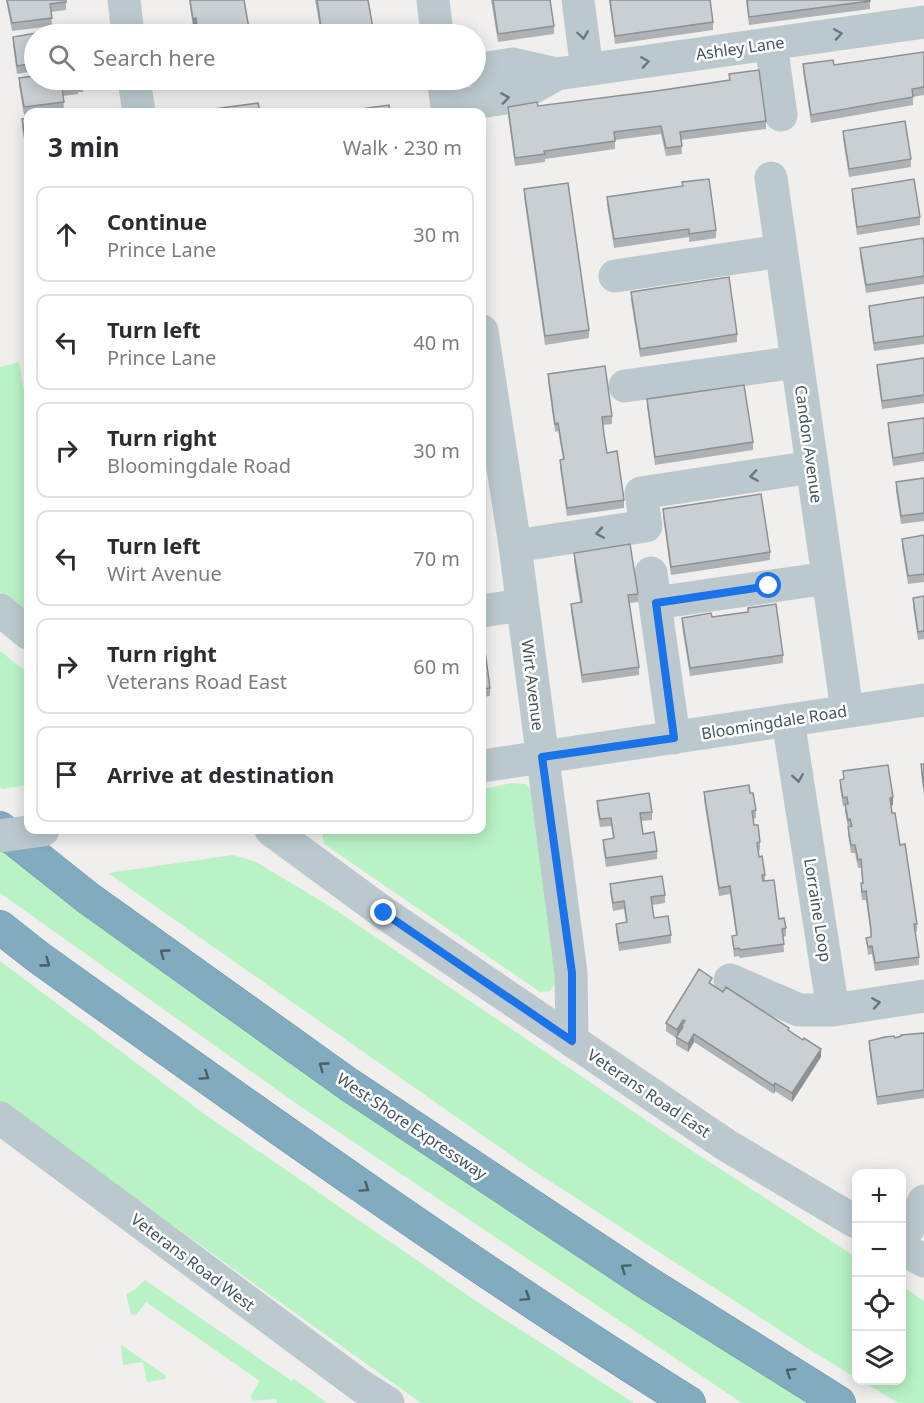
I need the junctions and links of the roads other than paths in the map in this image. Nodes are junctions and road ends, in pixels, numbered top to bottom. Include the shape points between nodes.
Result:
1 (124, 0) edge
2 (432, 0) edge
3 (578, 0) edge
4 (924, 22) edge
5 (127, 24) edge
6 (436, 24) edge
7 (771, 44) junction
8 (486, 68) edge
9 (572, 72) junction
10 (136, 90) edge
11 (446, 100) edge
12 (138, 108) edge
13 (781, 115) dead end
14 (771, 178) dead end
15 (781, 251) junction
16 (615, 276) dead end
17 (486, 357) edge
18 (797, 362) junction
19 (625, 386) dead end
20 (812, 467) junction
21 (515, 546) junction
22 (828, 578) junction
23 (522, 605) junction
24 (0, 610) edge
25 (486, 610) edge
26 (24, 630) edge
27 (924, 700) edge
28 (847, 710) junction
29 (788, 720) junction
30 (674, 738) junction
31 (542, 757) junction
32 (486, 765) edge
33 (0, 828) edge
34 (24, 833) edge
35 (276, 834) edge
36 (0, 836) edge
37 (0, 927) edge
38 (730, 980) dead end
39 (924, 996) edge
40 (833, 1010) junction
41 (572, 1041) junction
42 (0, 1118) edge
43 (924, 1201) edge
44 (852, 1219) edge
45 (906, 1232) edge
46 (906, 1250) edge
47 (924, 1261) edge
48 (388, 1403) edge
49 (689, 1403) edge
50 (839, 1403) edge

1 - 5 street
2 - 6 street
3 -> 9 street
7 -> 4 street, Ashley Lane
9 -> 7 street, Ashley Lane
7 - 13 street
8 - 9 street, Ashley Lane via 513,64
11 -> 9 street, Ashley Lane via 518,96
10 - 12 street
14 - 15 street, Candon Avenue
15 - 16 street
15 - 18 street, Candon Avenue
17 - 21 street, Wirt Avenue
18 - 19 street
18 - 20 street, Candon Avenue
20 -> 21 street via 641,493 646,526
20 - 22 street, Candon Avenue
21 - 23 street, Wirt Avenue
22 - 28 street, Candon Avenue
22 - 30 street via 653,588
23 - 25 street
23 - 31 street, Wirt Avenue
24 - 26 street
27 - 28 street, Bloomingdale Road
28 - 29 street, Bloomingdale Road
29 - 30 street, Bloomingdale Road
29 -> 40 street, Lorraine Loop
30 - 31 street, Bloomingdale Road
31 - 32 street, Bloomingdale Road
31 - 41 street, Wirt Avenue via 572,973
50 -> 33 highway, West Shore Expressway via 643,1280 348,1083 88,898
34 - 36 street, bridge
35 - 41 street, Veterans Road East via 384,913
37 -> 49 highway via 308,1149
38 - 40 street via 799,1010
40 -> 39 street
41 - 44 street, Veterans Road East via 726,1145
42 - 48 street, Veterans Road West
43 - 45 street
46 - 47 street

